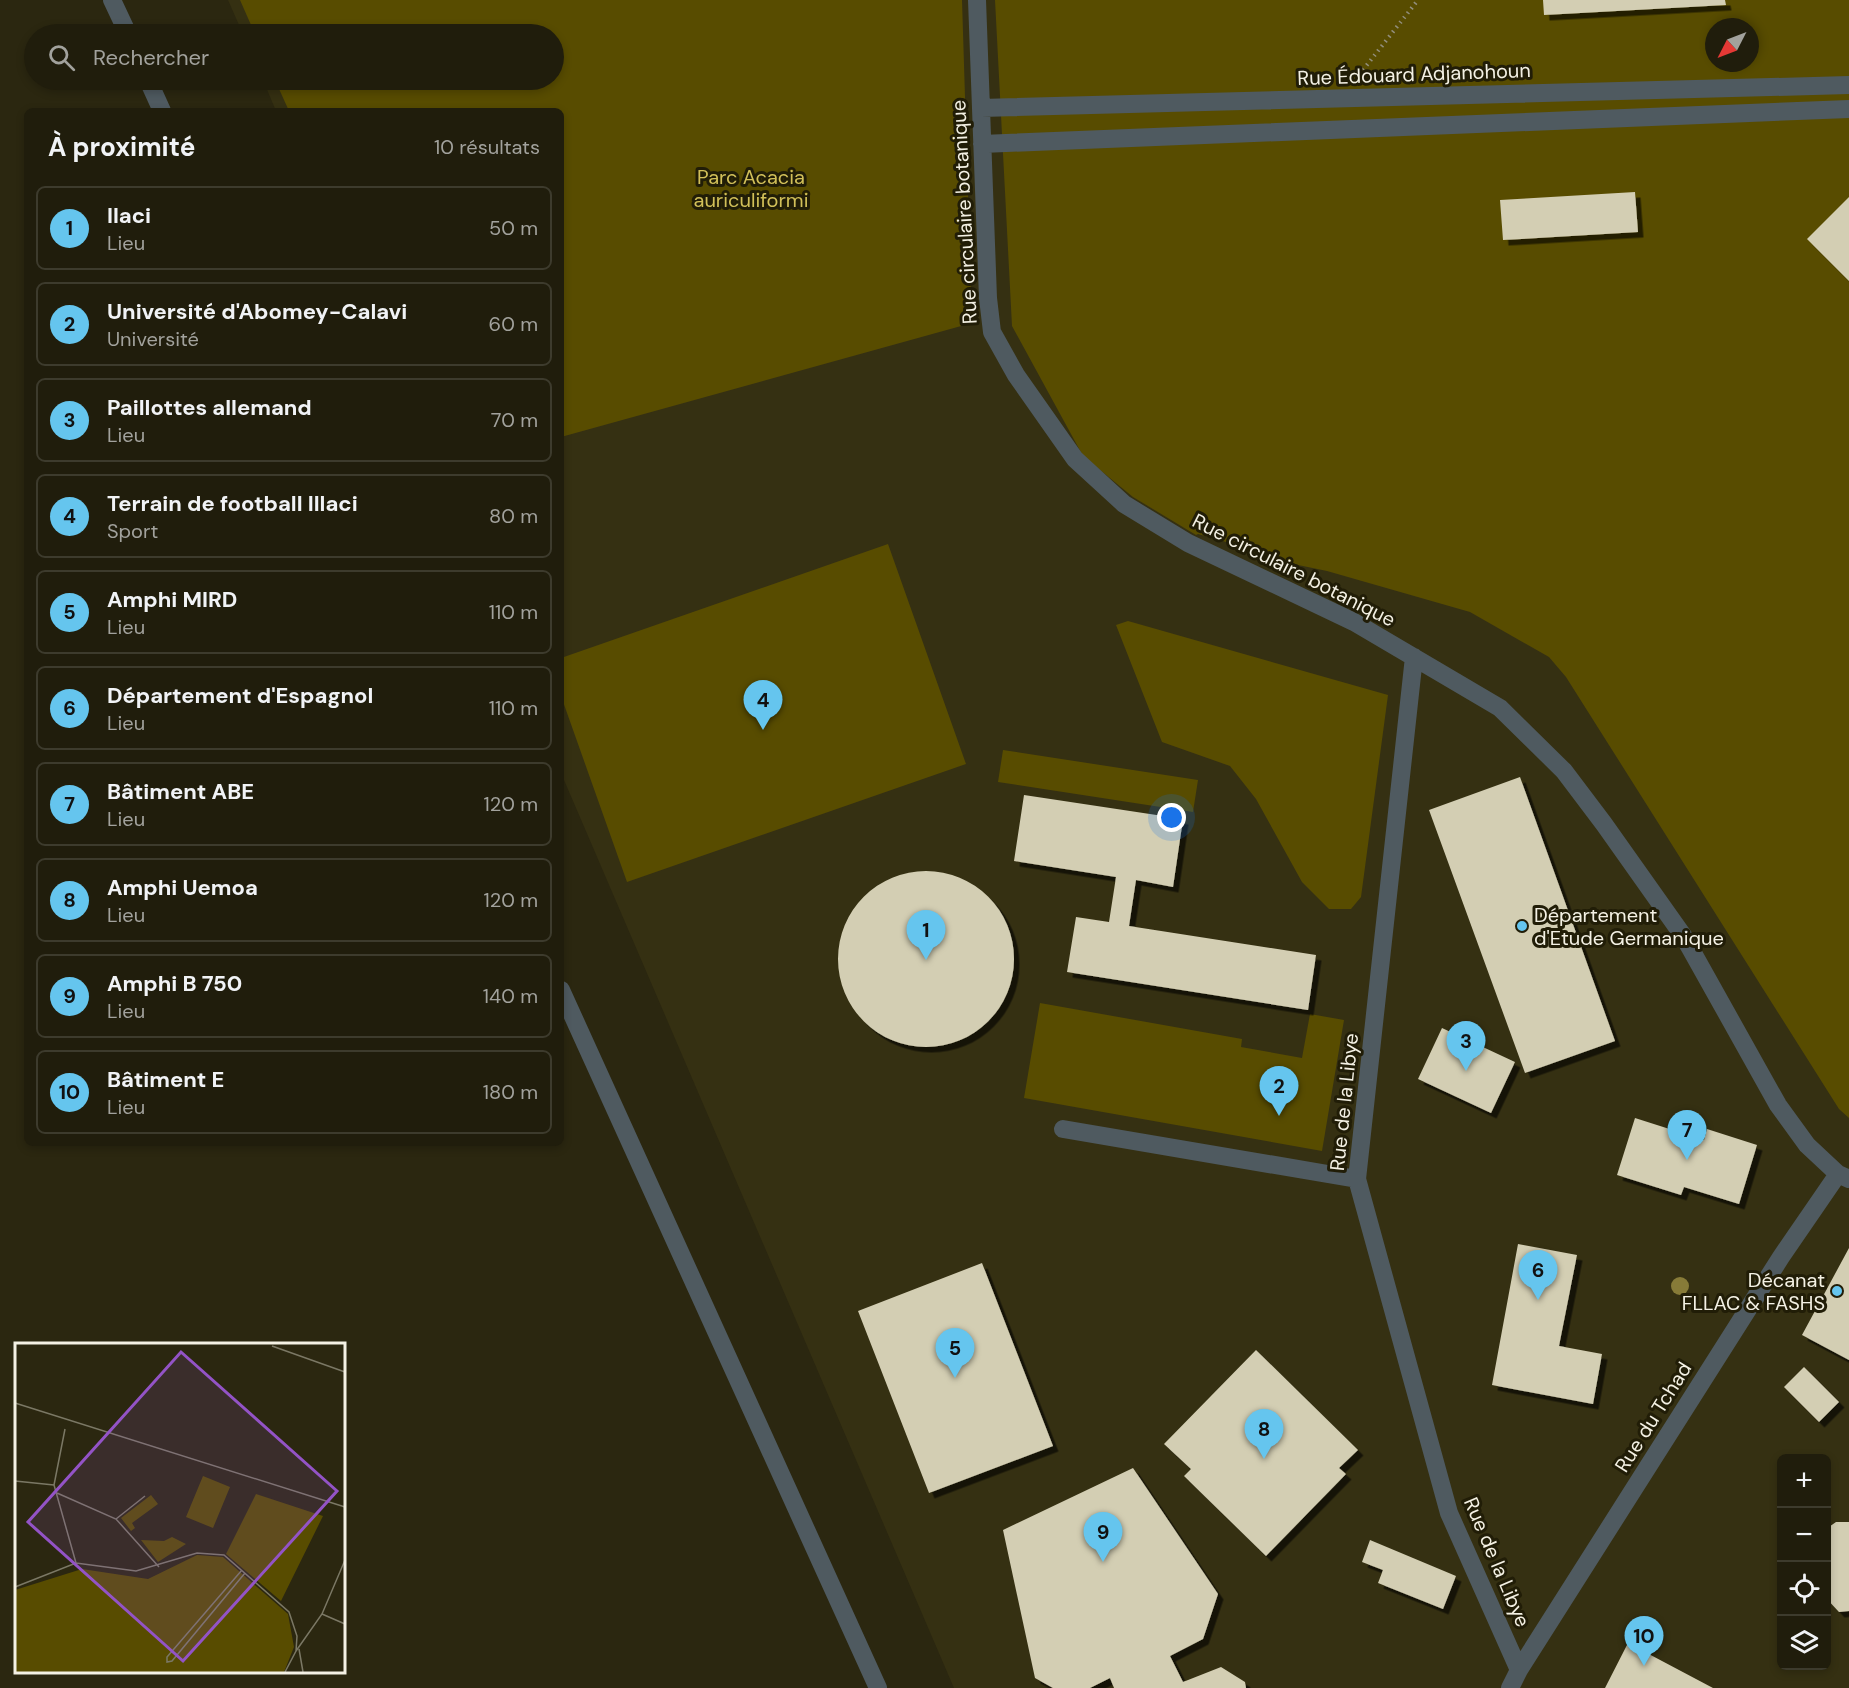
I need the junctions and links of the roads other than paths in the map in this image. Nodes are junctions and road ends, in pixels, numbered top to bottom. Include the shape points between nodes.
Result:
1 (112, 0) edge
2 (977, 0) edge
3 (123, 24) edge
4 (1849, 85) edge
5 (153, 90) edge
6 (161, 108) edge
7 (981, 108) junction
8 (1849, 109) edge
9 (982, 144) junction
10 (1414, 657) junction
11 (564, 997) edge
12 (1063, 1129) dead end
13 (1844, 1177) edge
14 (1357, 1179) junction
15 (1519, 1670) junction
16 (878, 1688) edge
17 (1510, 1688) edge

1 - 3 street
2 - 7 street, Rue circulaire botanique
4 - 7 street, Rue Édouard Adjanohoun
5 - 6 street
7 - 9 street, Rue circulaire botanique
8 - 9 street
9 - 10 street, Rue circulaire botanique via 992,332 1016,375 1076,459 1124,504 1188,543 1354,622
10 - 13 street, Rue circulaire botanique via 1500,708 1564,771 1684,937 1778,1105 1807,1145
10 - 14 street, Rue de la Libye
11 - 16 street
12 - 14 street
13 - 15 street, Rue du Tchad via 1781,1257
14 - 15 street, Rue de la Libye via 1449,1513
15 - 17 street, Rue du Tchad

